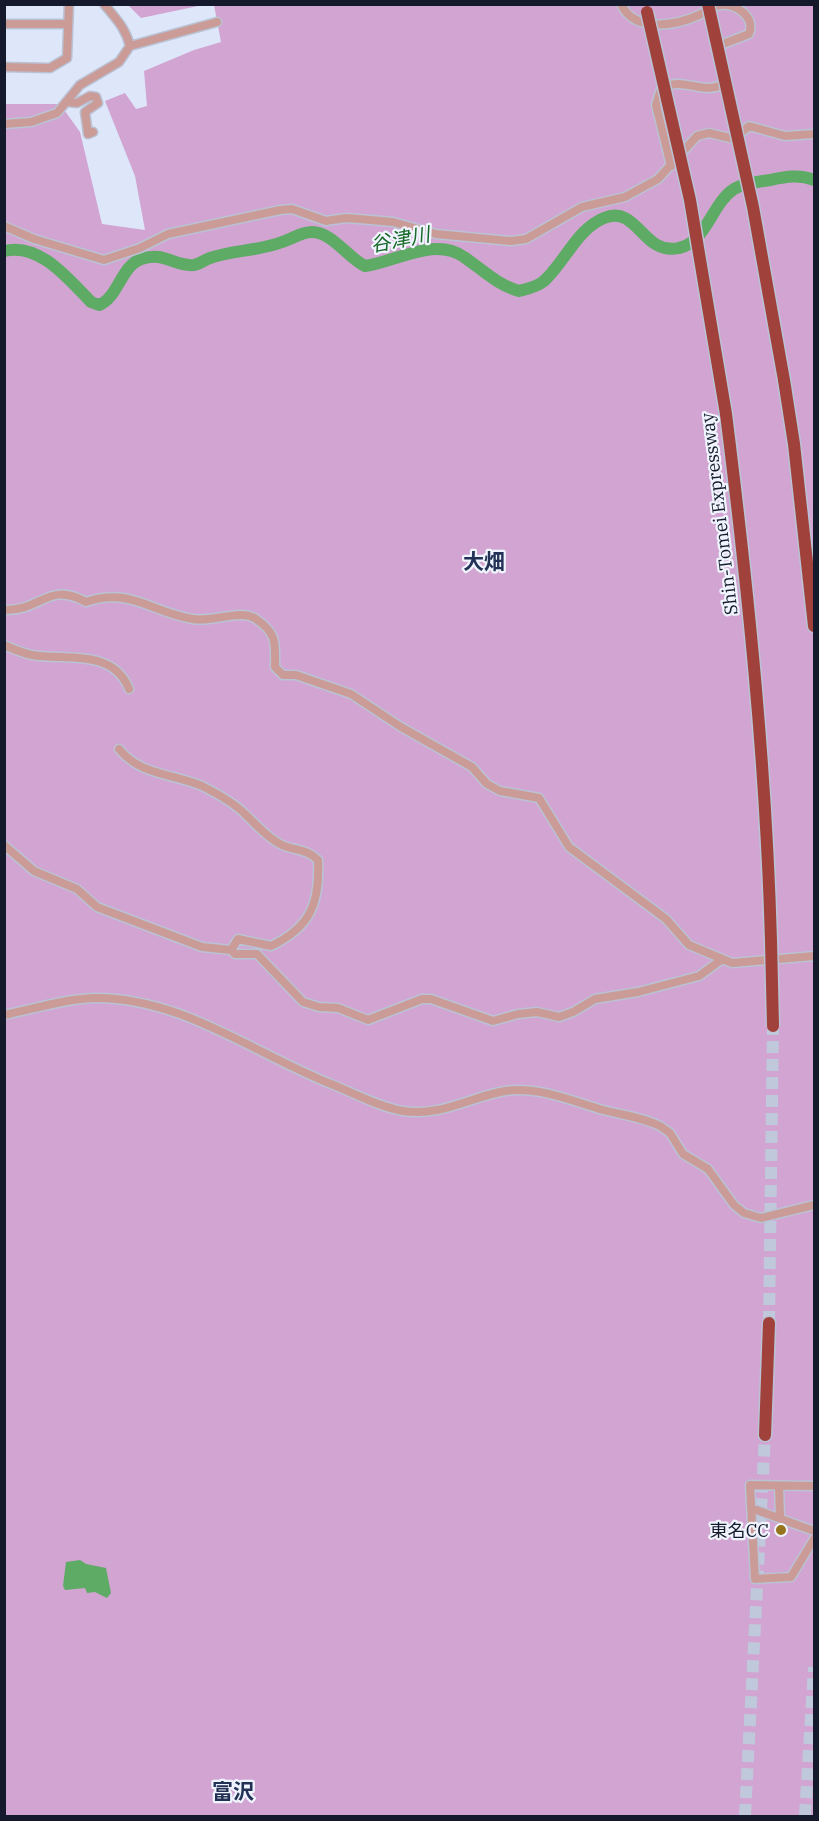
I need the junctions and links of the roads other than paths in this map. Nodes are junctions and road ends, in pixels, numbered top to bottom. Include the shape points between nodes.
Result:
1 (69, 4) edge
2 (104, 4) edge
3 (621, 4) edge
4 (708, 4) edge
5 (646, 8) edge
6 (217, 22) dead end
7 (4, 24) edge
8 (68, 24) junction
9 (130, 46) junction
10 (4, 67) edge
11 (68, 102) junction
12 (4, 124) edge
13 (93, 132) dead end
14 (814, 134) edge
15 (670, 166) junction
16 (4, 226) edge
17 (4, 610) edge
18 (814, 626) edge
19 (4, 645) edge
20 (129, 689) dead end
21 (119, 749) dead end
22 (4, 845) edge
23 (231, 950) junction
24 (814, 956) edge
25 (721, 960) junction
26 (4, 1015) edge
27 (773, 1026) tunnel mouth
28 (814, 1205) edge
29 (769, 1323) tunnel mouth
30 (765, 1435) tunnel mouth
31 (779, 1486) junction
32 (814, 1486) edge
33 (751, 1508) junction
34 (780, 1517) junction
35 (814, 1531) edge
36 (814, 1539) edge

1 - 8 street
2 - 9 street via 124,26
3 - 15 street via 626,14 641,23 661,25 696,16 718,5 730,5 750,18 749,34 716,50 726,77 724,84 714,90 680,82 660,89 656,105
4 - 18 highway, bridge via 753,207 795,444
5 - 27 highway, Shin-Tomei Expressway, bridge via 690,200 726,414 752,631 765,797
6 - 9 street
7 - 8 street
8 - 10 street via 66,58 57,66
9 - 11 street via 119,62 90,77
11 - 12 street via 46,119
11 - 13 street via 96,97 98,103 85,112 88,134
14 - 15 street via 785,136 748,126 734,139 708,133 689,142
15 - 16 street via 658,179 625,197 582,207 533,236 511,241 436,234 393,222 346,218 326,221 292,209 168,234 104,260
17 - 25 street via 29,607 60,593 86,602 114,595 195,620 245,614 256,619 274,638 274,667 283,675 296,675 351,694 472,767 487,784 500,791 539,798 569,847 666,919 689,945
19 - 20 street via 33,655 85,658 102,663 122,675
21 - 23 street via 139,767 201,786 235,806 283,846 304,850 318,860 315,901 304,924 272,946 238,939
22 - 23 street via 34,871 77,889 97,907 202,947
23 - 25 street via 235,954 257,954 303,1002 338,1008 368,1020 422,999 493,1021 537,1012 559,1017 595,999 699,976
24 - 25 street via 732,963
26 - 28 street via 96,998 155,1006 208,1024 304,1073 403,1111 442,1110 506,1091 565,1098 660,1125 683,1154 708,1169 734,1205 752,1217 775,1217
29 - 30 highway
31 - 32 street
31 - 33 street via 750,1485
31 - 34 street
33 - 34 street
33 - 36 street via 755,1579 790,1577
34 - 35 street

